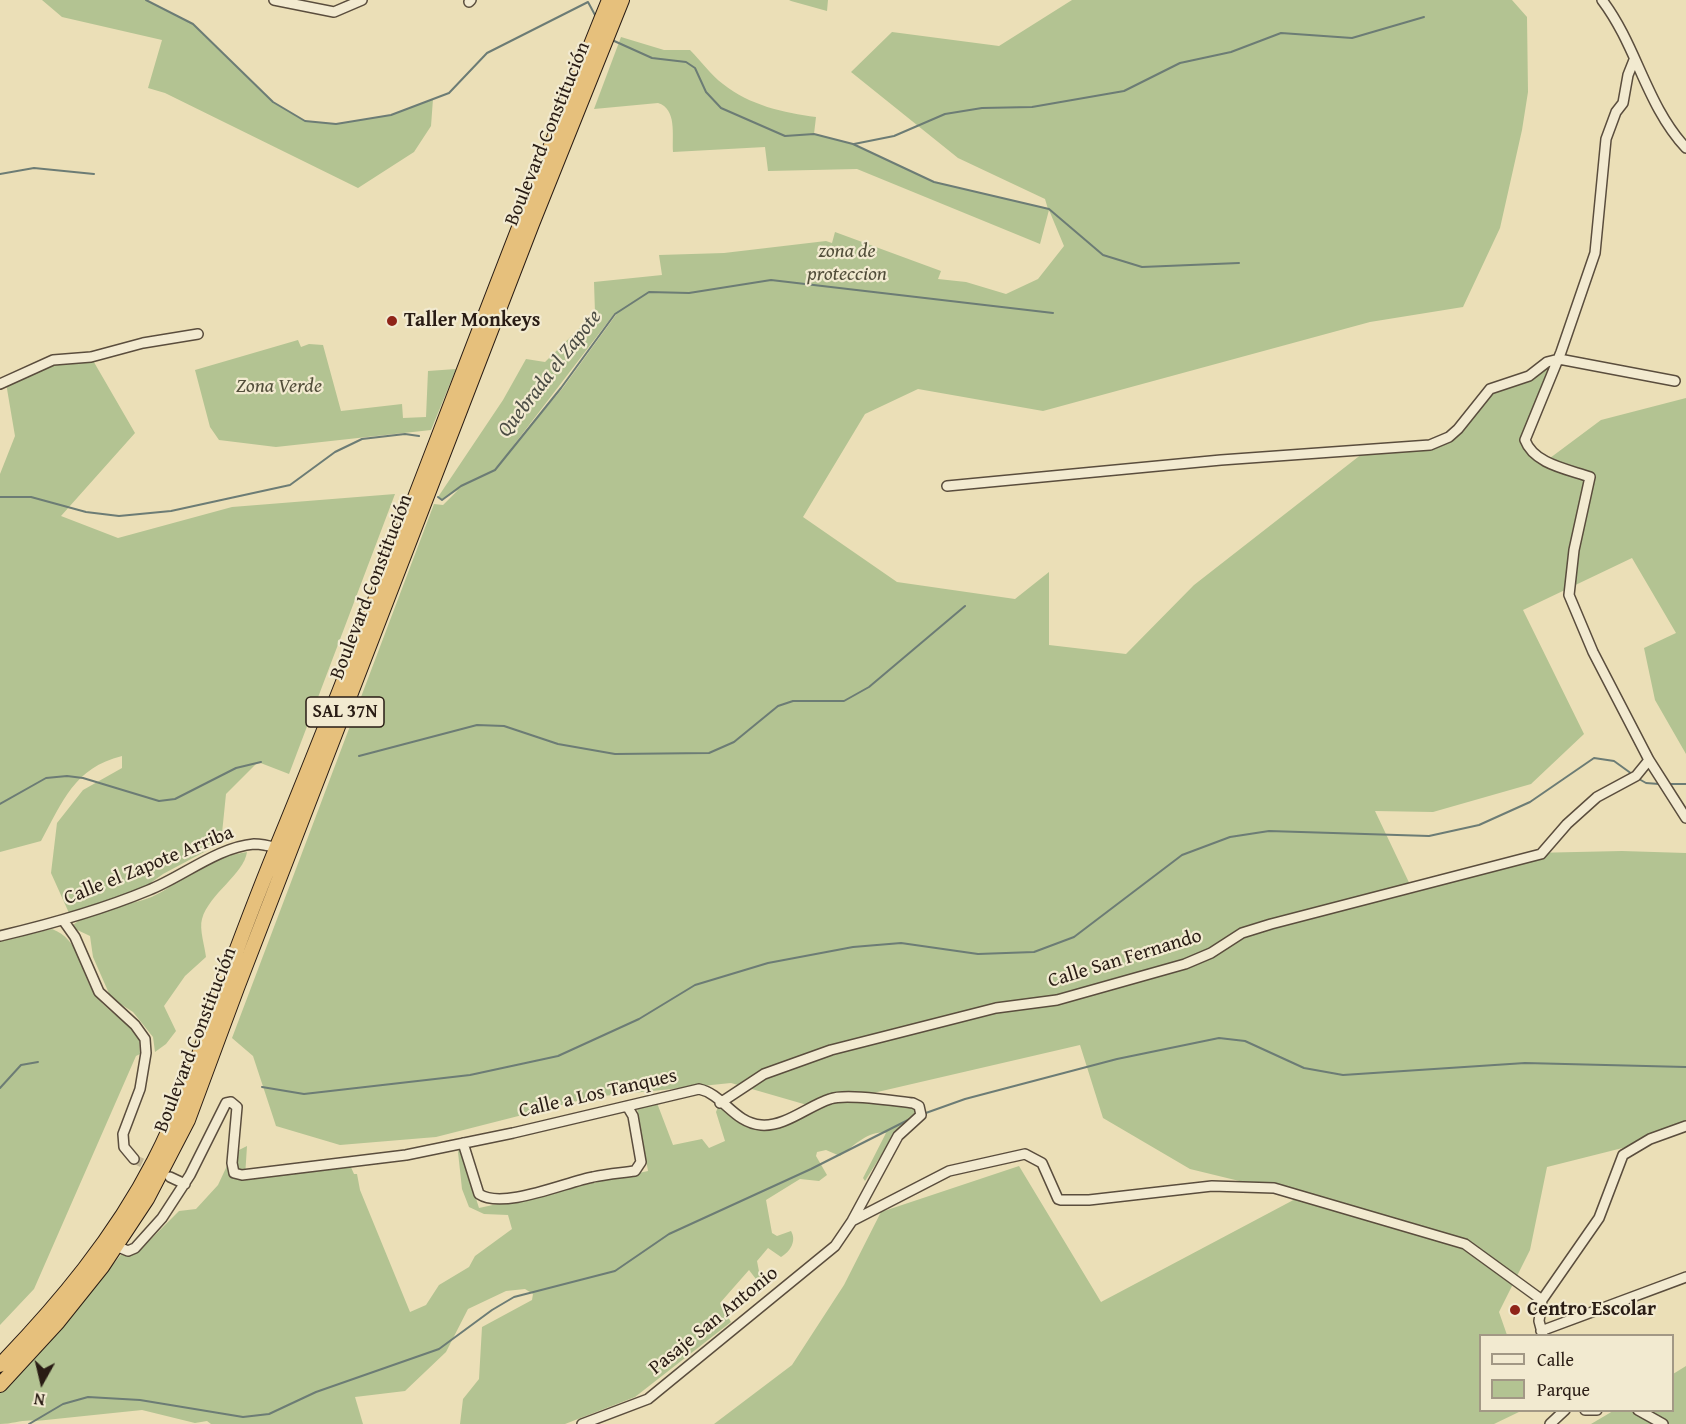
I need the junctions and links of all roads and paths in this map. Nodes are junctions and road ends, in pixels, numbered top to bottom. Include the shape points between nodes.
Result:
1 (274, 0) edge
2 (362, 0) edge
3 (609, 0) edge
4 (622, 0) edge
5 (1602, 0) edge
6 (1634, 60) junction
7 (1686, 148) edge
8 (198, 334) dead end
9 (1559, 359) junction
10 (1675, 381) dead end
11 (0, 384) edge
12 (947, 486) dead end
13 (1649, 760) junction
14 (1686, 818) edge
15 (277, 848) junction
16 (63, 920) junction
17 (0, 936) edge
18 (720, 1102) junction
19 (627, 1106) junction
20 (1686, 1126) edge
21 (463, 1143) junction
22 (134, 1159) tunnel mouth
23 (170, 1177) dead end
24 (185, 1184) junction
25 (852, 1221) junction
26 (116, 1246) junction
27 (1686, 1277) edge
28 (1542, 1300) junction
29 (1542, 1333) edge
30 (0, 1365) edge
31 (0, 1385) edge
32 (1563, 1412) edge
33 (1642, 1412) edge
34 (582, 1424) edge
35 (1550, 1424) edge
36 (1663, 1424) edge

1 - 2 street via 334,12
3 - 15 highway, Boulevard Constitución / SAL 37N
4 - 26 highway, Boulevard Constitución / SAL 37N via 189,1120
5 - 6 street via 1622,30
6 - 7 street via 1657,108
6 - 9 street via 1623,103 1606,139 1595,253
8 - 11 street via 91,357 54,360
9 - 10 street
9 - 12 street via 1529,376 1490,389 1458,429 1430,445
9 - 13 street via 1525,440 1529,451 1546,461 1590,477 1569,595 1593,652
13 - 14 street
13 - 18 street, Calle San Fernando via 1636,776 1598,797 1566,824 1541,854 1242,933 1199,959 1057,1000 996,1008 831,1050 764,1074
15 - 16 street, Calle el Zapote Arriba via 254,844 216,856 152,889
15 - 30 highway, Boulevard Constitución / SAL 37N via 191,1078 153,1163 84,1270
16 - 17 street, Calle el Zapote Arriba
16 - 22 street via 75,937 99,992 145,1039 140,1089 123,1134 124,1147
18 - 19 street, Calle a Los Tanques via 699,1089
18 - 25 street, Calle a Los Tanques via 744,1121 762,1125 782,1121 831,1098 913,1102 919,1106 921,1114 898,1136
19 - 21 street, Calle a Los Tanques
19 - 21 street via 633,1116 641,1162 635,1171 594,1176 529,1194 488,1198 479,1194
20 - 28 street via 1650,1139 1623,1155 1595,1224
21 - 24 street, Calle a Los Tanques via 406,1155 242,1175 234,1173 232,1163 237,1107 231,1102 226,1103
23 - 24 street
24 - 26 street via 135,1248 128,1251
25 - 28 street via 948,1171 1025,1154 1042,1163 1061,1200 1212,1186 1257,1186 1376,1216 1465,1244
25 - 34 street, Pasaje San Antonio via 835,1246 648,1398
26 - 31 highway, Boulevard Constitución / SAL 37N via 58,1322
27 - 29 street
28 - 29 street
32 - 35 street
33 - 36 street

